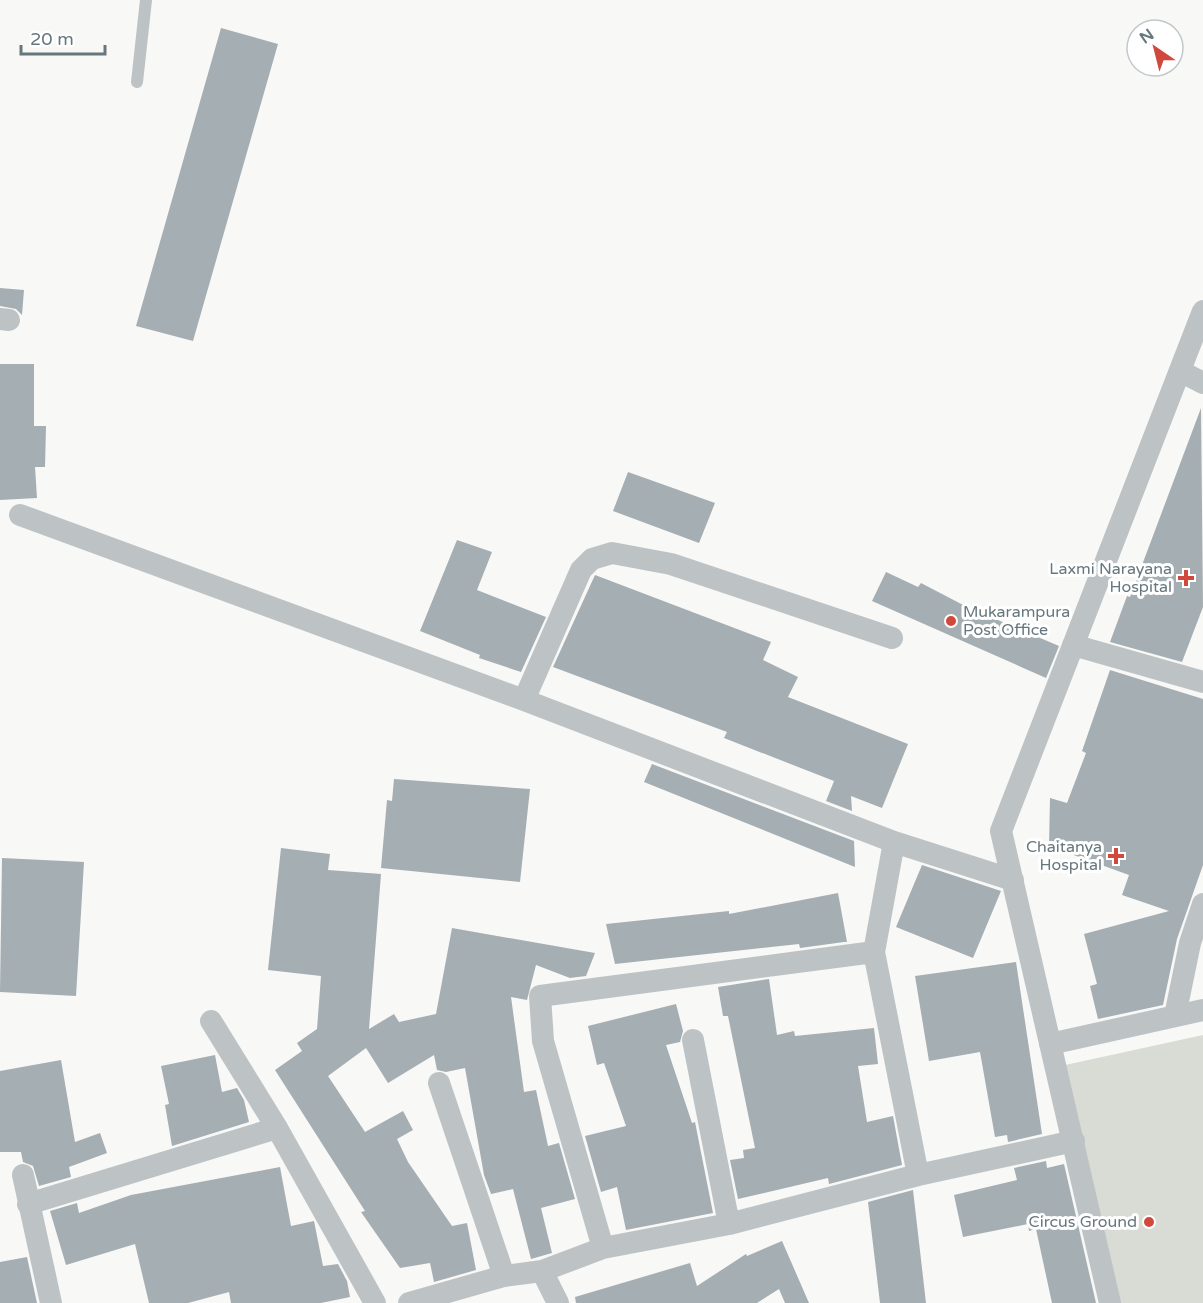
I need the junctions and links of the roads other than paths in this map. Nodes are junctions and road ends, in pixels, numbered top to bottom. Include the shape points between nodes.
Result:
1 (146, 0) edge
2 (137, 82) dead end
3 (1203, 311) edge
4 (1180, 371) junction
5 (1203, 383) edge
6 (20, 515) dead end
7 (892, 638) dead end
8 (1073, 645) junction
9 (1203, 682) edge
10 (524, 700) junction
11 (894, 842) junction
12 (1013, 880) junction
13 (1203, 904) edge
14 (874, 952) junction
15 (1203, 1010) edge
16 (1175, 1016) junction
17 (211, 1021) dead end
18 (693, 1040) dead end
19 (1050, 1044) junction
20 (439, 1083) dead end
21 (277, 1128) junction
22 (1074, 1140) junction
23 (23, 1175) dead end
24 (918, 1175) junction
25 (28, 1204) junction
26 (729, 1224) junction
27 (603, 1248) junction
28 (542, 1271) junction
29 (504, 1276) junction
30 (51, 1303) edge
31 (375, 1303) edge
32 (408, 1303) edge
33 (558, 1303) edge
34 (1110, 1303) edge

1 - 2 lane
3 - 4 street
4 - 5 street
4 - 8 street
6 - 10 street
7 - 10 street via 671,564 612,553 599,555 581,570
8 - 9 street
8 - 12 street via 1001,831
10 - 11 street
11 - 12 street
11 - 14 street
12 - 19 street
13 - 16 street via 1190,943
14 - 24 street
14 - 27 street via 540,996 543,1041
15 - 16 street
16 - 19 street
17 - 21 street
18 - 26 street
19 - 22 street
20 - 29 street
21 - 25 street
21 - 31 street
22 - 24 street
22 - 34 street
23 - 25 street
24 - 26 street
25 - 30 street
26 - 27 street
27 - 28 street
28 - 29 street
28 - 33 street
29 - 32 street

